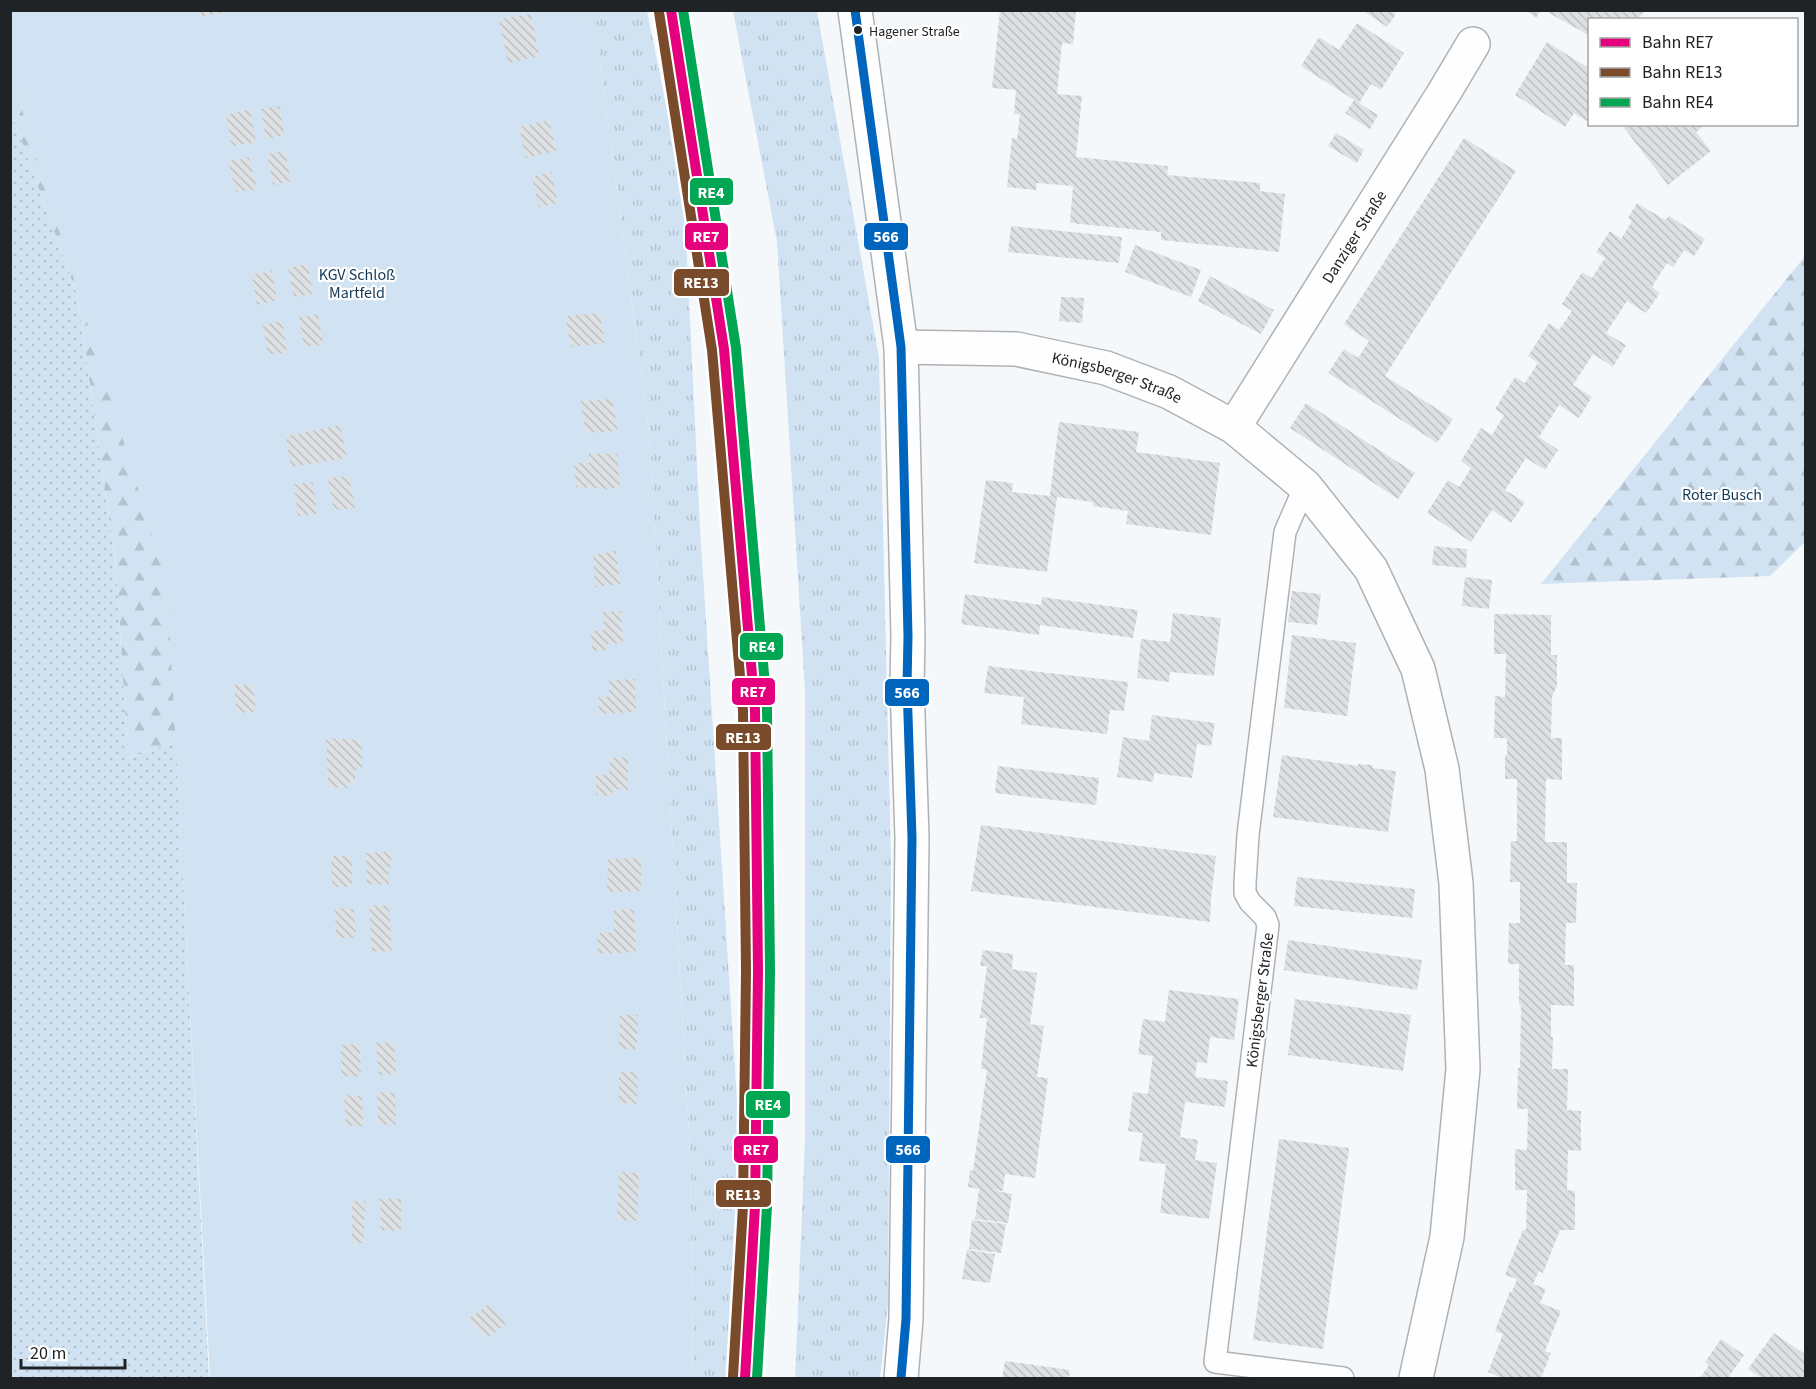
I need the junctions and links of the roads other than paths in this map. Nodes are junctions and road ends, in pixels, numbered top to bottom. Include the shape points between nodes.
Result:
1 (855, 10) edge
2 (1473, 44) dead end
3 (901, 347) junction
4 (1234, 428) junction
5 (1305, 486) junction
6 (901, 1378) edge
7 (1343, 1378) edge
8 (1416, 1378) edge

1 - 3 street
2 - 4 street, Danziger Straße
3 - 4 street, Königsberger Straße via 1016,349 1106,368 1169,392
3 - 6 street via 912,838 906,1319
4 - 5 street, Königsberger Straße
5 - 7 lane, Königsberger Straße via 1285,532 1248,835 1245,892 1268,925 1215,1362
5 - 8 street, Königsberger Straße via 1376,579 1418,669 1443,769 1456,883 1463,1069 1447,1237

